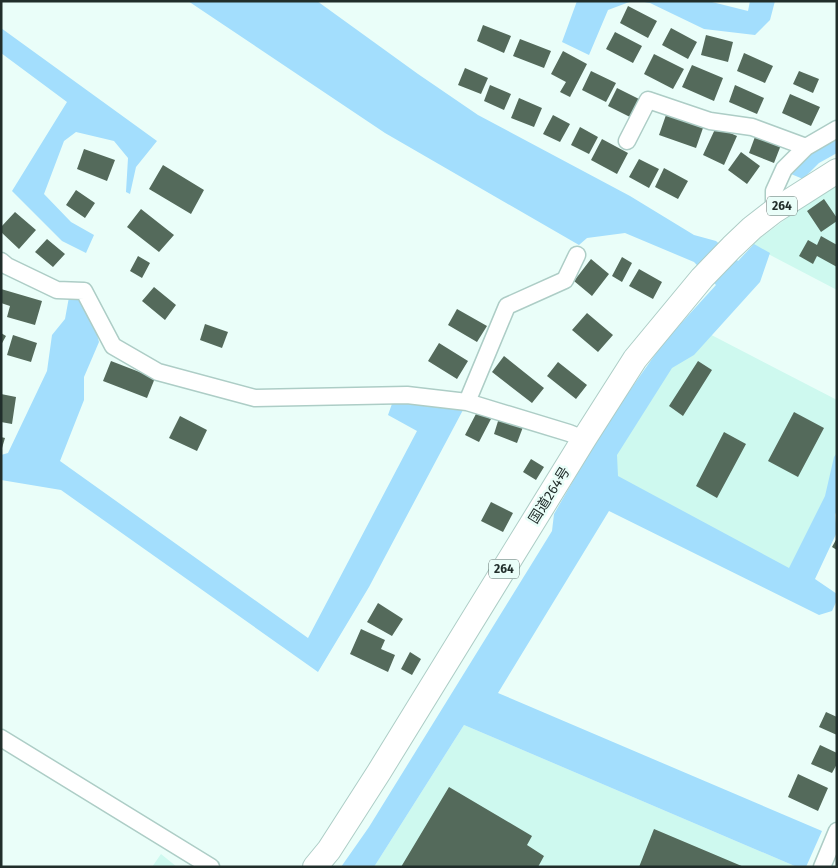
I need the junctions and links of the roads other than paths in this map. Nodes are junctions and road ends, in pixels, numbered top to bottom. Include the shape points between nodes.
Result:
1 (837, 129) edge
2 (627, 141) dead end
3 (806, 147) junction
4 (837, 171) edge
5 (774, 212) junction
6 (578, 255) dead end
7 (1, 261) edge
8 (467, 402) junction
9 (584, 439) junction
10 (1, 738) edge
11 (837, 831) edge
12 (211, 867) edge
13 (314, 867) edge
14 (822, 867) edge

1 - 3 street
2 - 3 street via 648,100 710,121 752,127
3 - 5 street via 784,169 774,192
4 - 5 highway, 国道264号 / 264
5 - 9 highway, 国道264号 / 264 via 752,228 702,278 635,360
6 - 8 street via 566,280 507,306
7 - 8 street via 57,290 84,291 113,346 158,372 255,398 407,395
8 - 9 street
9 - 13 highway, 国道264号 / 264 via 379,772 329,850
10 - 12 street
11 - 14 street

